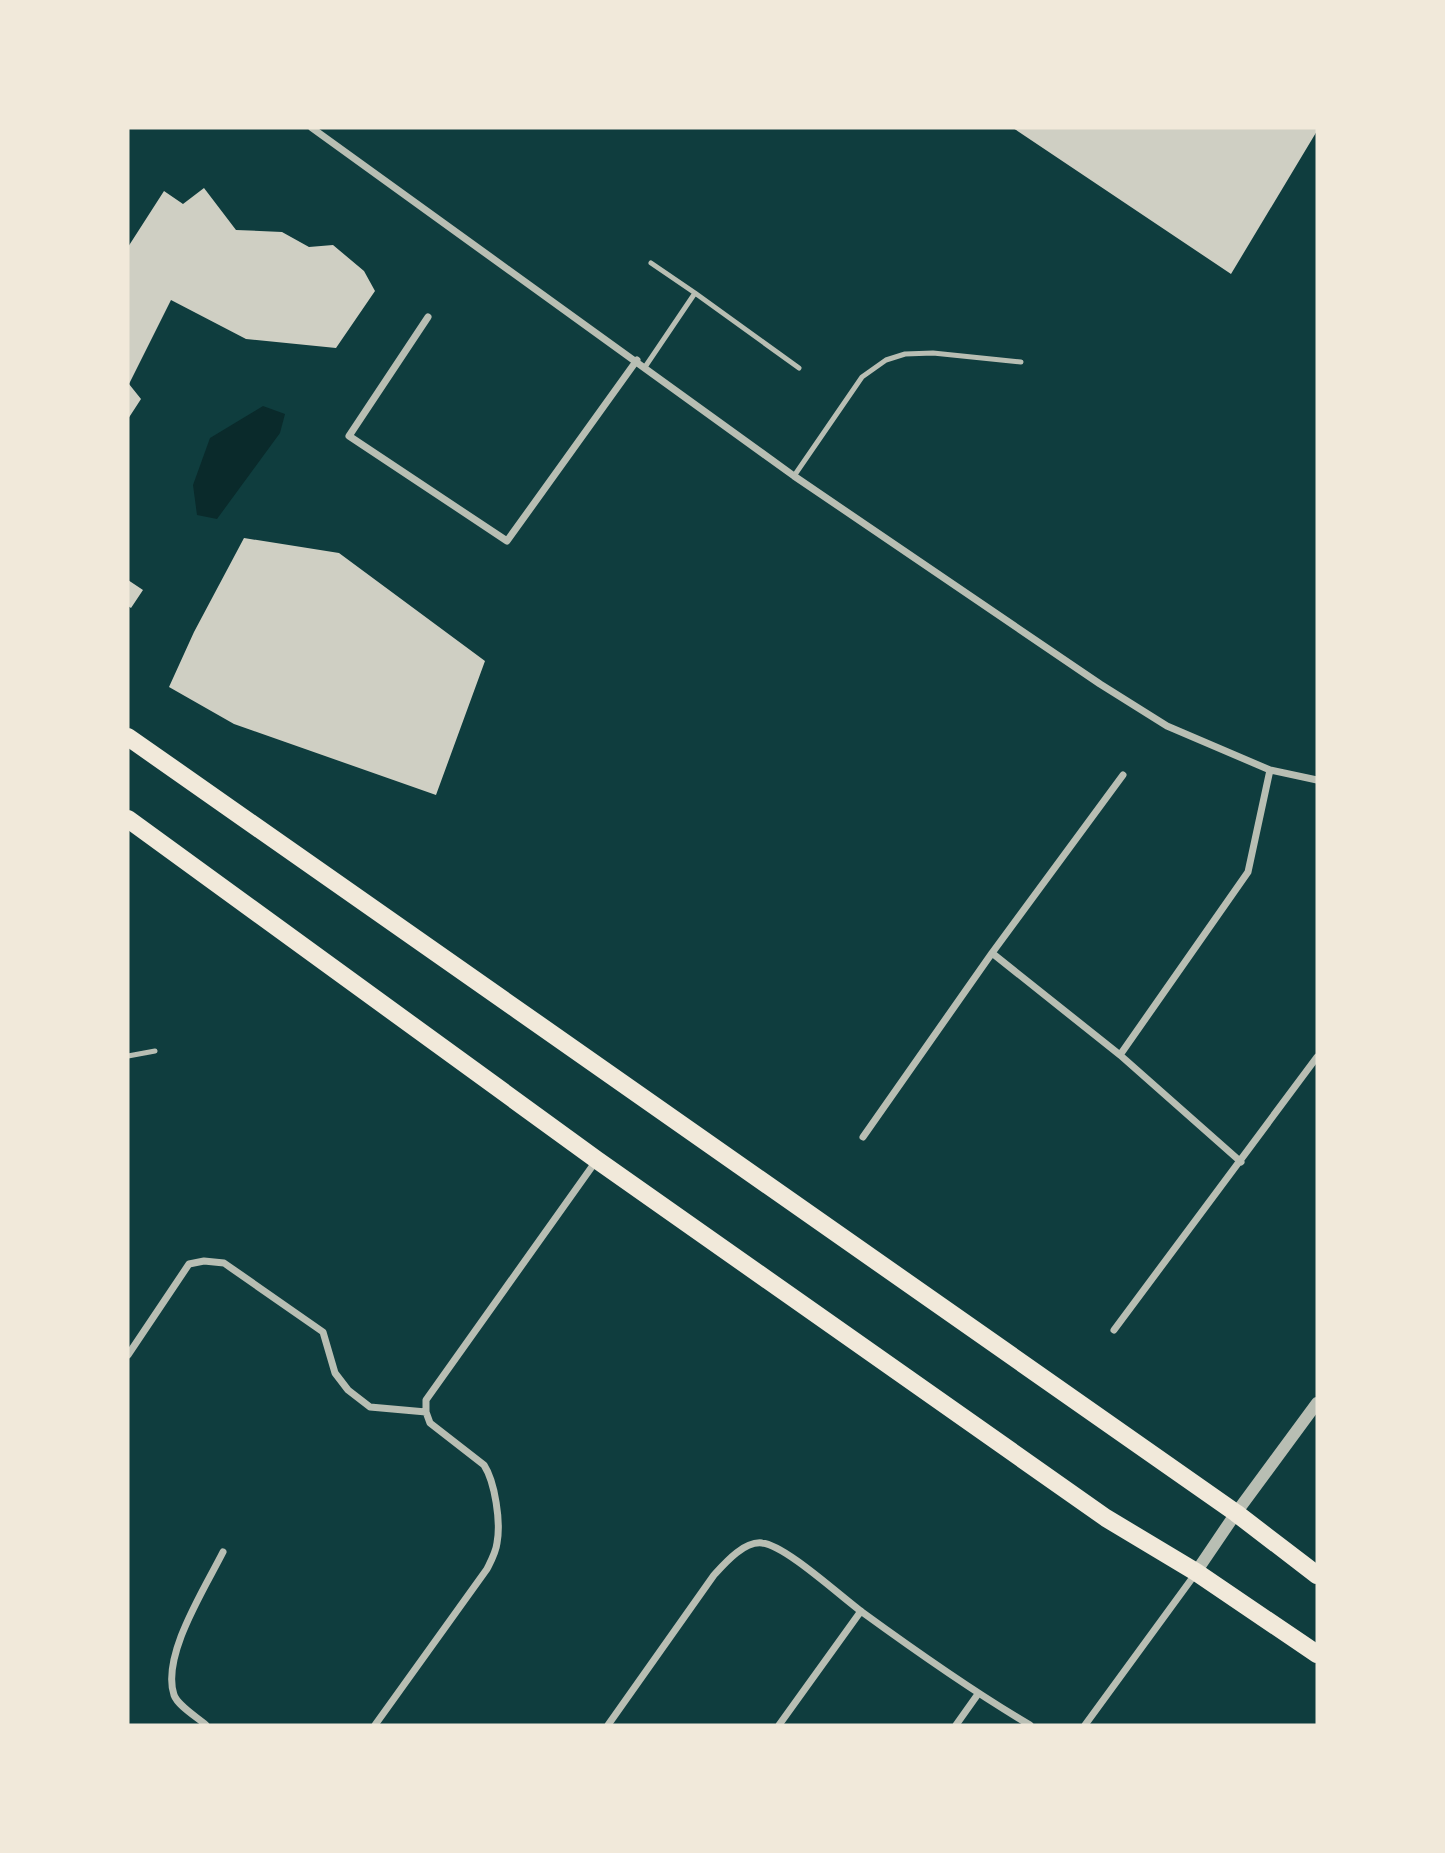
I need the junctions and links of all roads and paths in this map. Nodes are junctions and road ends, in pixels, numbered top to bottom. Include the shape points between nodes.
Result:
1 (312, 128) edge
2 (650, 263) dead end
3 (695, 293) junction
4 (428, 317) dead end
5 (637, 360) junction
6 (1021, 362) dead end
7 (645, 367) junction
8 (799, 368) dead end
9 (794, 476) junction
10 (128, 737) edge
11 (1269, 770) junction
12 (1123, 775) dead end
13 (1317, 780) edge
14 (128, 819) edge
15 (992, 953) junction
16 (155, 1051) dead end
17 (1120, 1055) junction
18 (128, 1056) edge
19 (1317, 1057) edge
20 (863, 1137) dead end
21 (597, 1160) junction
22 (1241, 1162) junction
23 (1114, 1330) dead end
24 (128, 1355) edge
25 (1317, 1404) edge
26 (426, 1412) junction
27 (1236, 1513) junction
28 (223, 1552) dead end
29 (1196, 1572) junction
30 (1317, 1575) edge
31 (861, 1611) junction
32 (1317, 1654) edge
33 (978, 1695) junction
34 (206, 1725) edge
35 (375, 1725) edge
36 (608, 1725) edge
37 (779, 1725) edge
38 (956, 1725) edge
39 (1030, 1725) edge
40 (1086, 1725) edge

1 - 5 street
2 - 3 lane
3 - 7 lane
3 - 8 lane
4 - 5 street via 349,436 507,541
5 - 7 street
6 - 9 lane via 933,353 886,360 862,377
7 - 9 street
9 - 11 street via 1167,726
10 - 27 main road
11 - 13 street
11 - 17 street via 1248,872
12 - 15 street
14 - 21 main road
15 - 17 street
15 - 20 street
16 - 18 lane
17 - 22 street
19 - 22 street
21 - 26 street via 432,1389
21 - 29 main road via 1106,1518
22 - 23 street
24 - 26 street via 189,1264 224,1263 323,1332 335,1373 370,1407
25 - 27 street
26 - 35 street via 430,1423 488,1470 494,1490 497,1545 487,1569
27 - 29 street
27 - 30 main road
28 - 34 street via 174,1652 171,1675 175,1698
29 - 32 main road
29 - 40 street
31 - 33 street
31 - 36 street via 779,1548 760,1542 744,1548 714,1574
31 - 37 street
33 - 38 street
33 - 39 street

